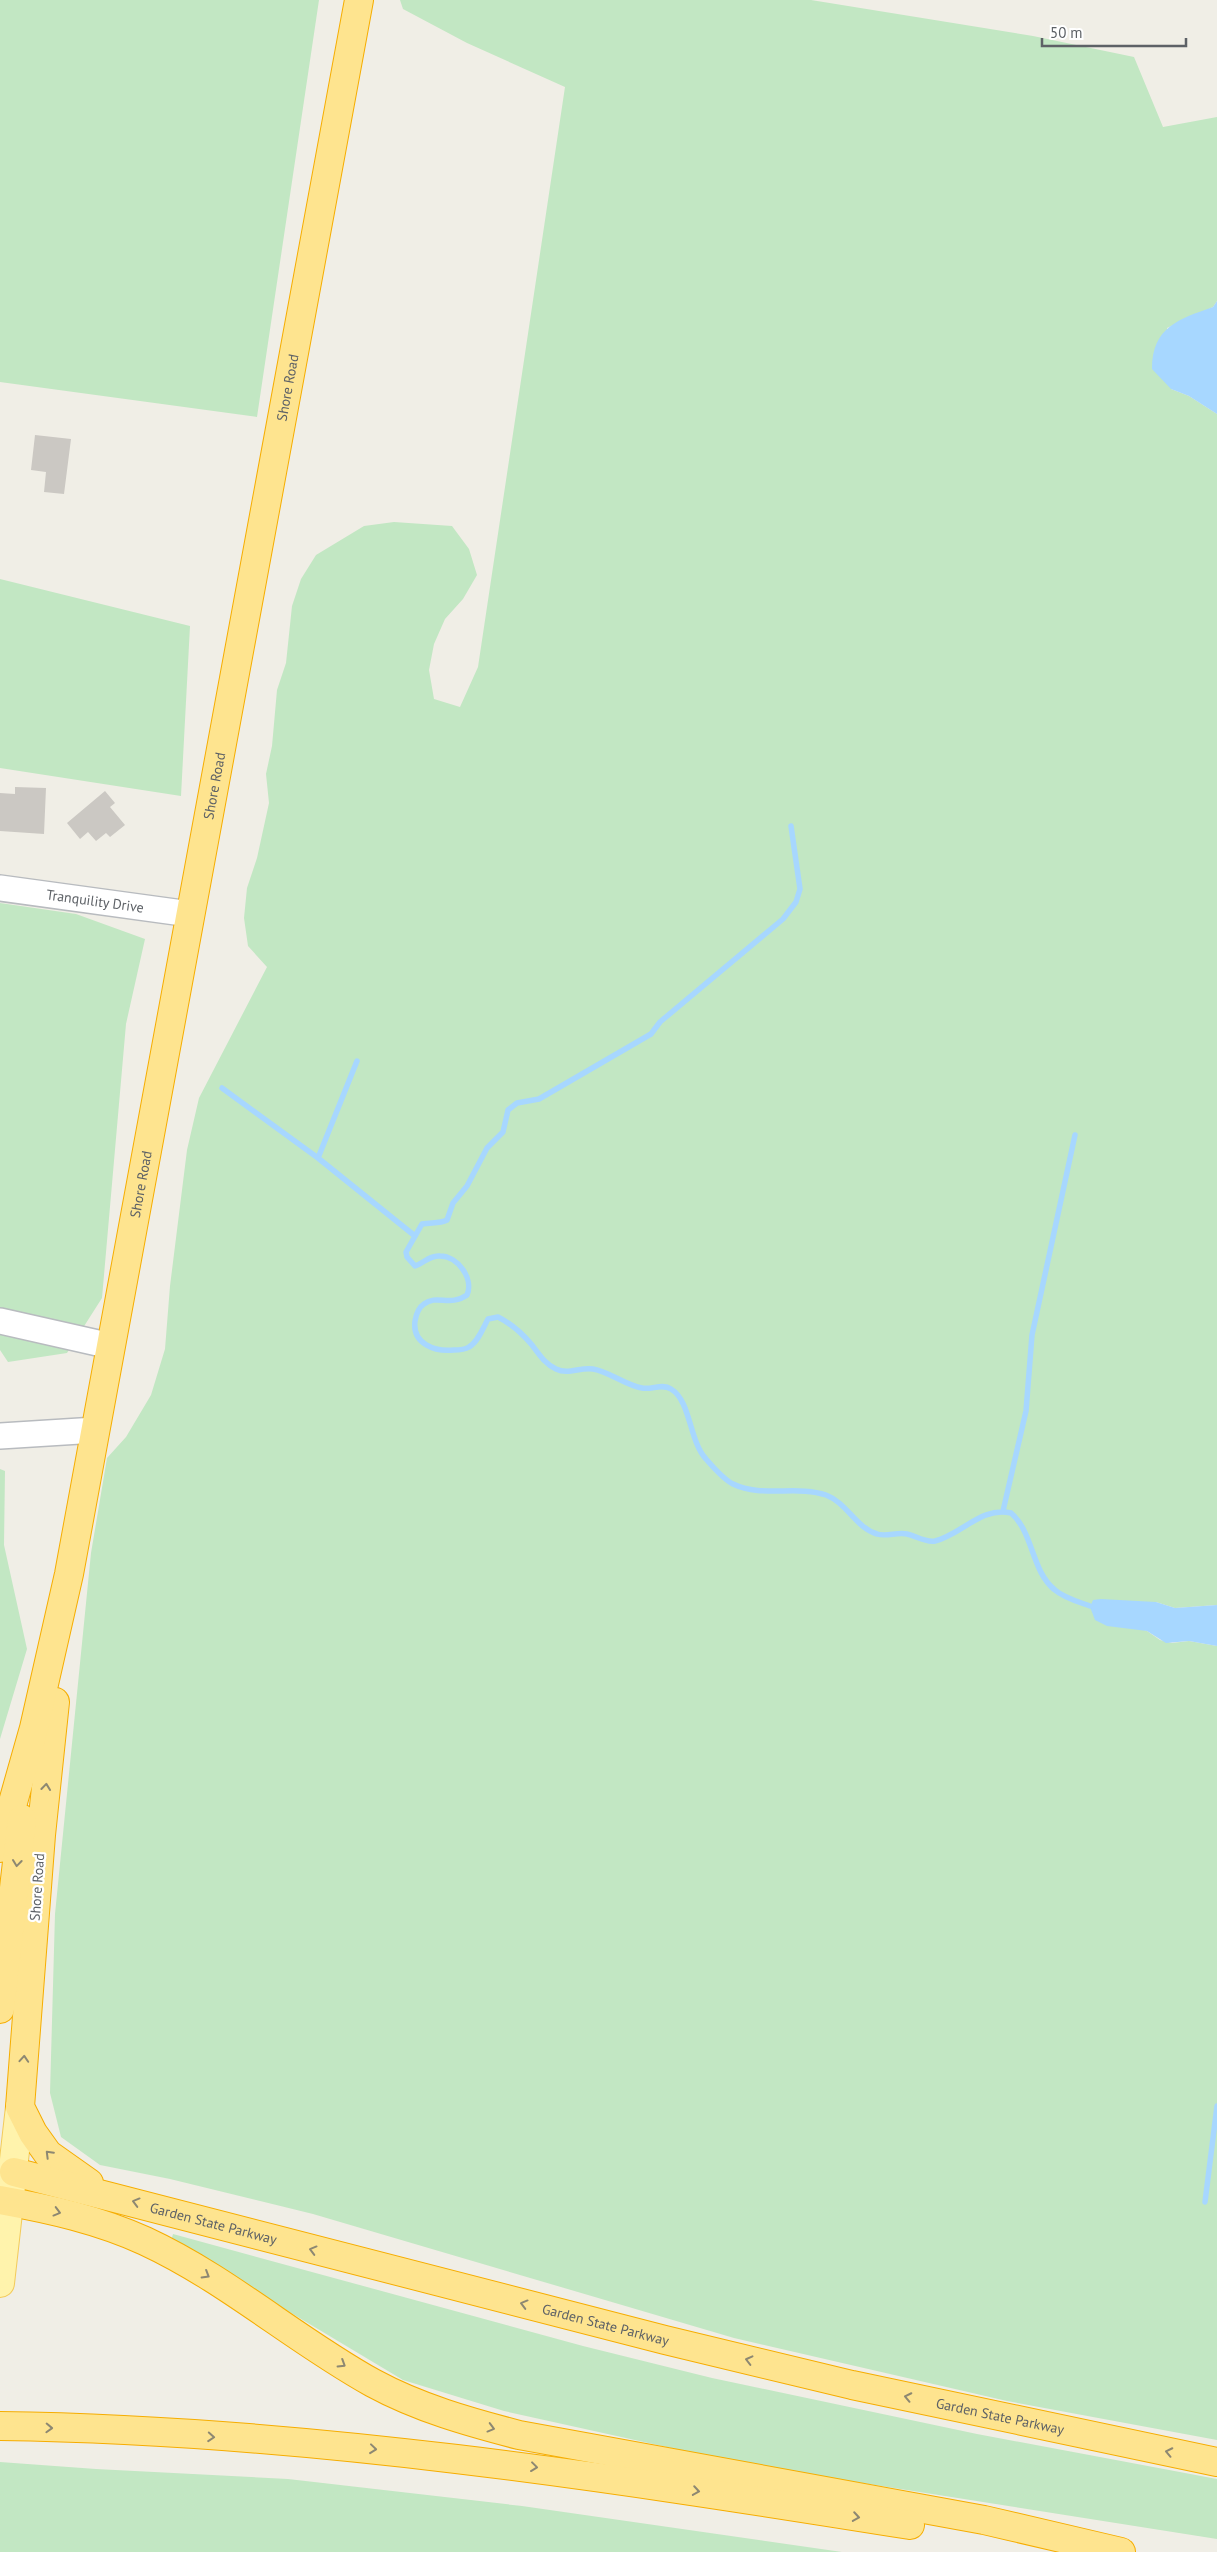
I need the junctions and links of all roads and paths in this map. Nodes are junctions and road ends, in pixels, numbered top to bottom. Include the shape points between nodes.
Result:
1 (359, 0) edge
2 (0, 888) edge
3 (190, 914) junction
4 (0, 1321) edge
5 (111, 1346) junction
6 (96, 1430) junction
7 (0, 1436) edge
8 (70, 1574) junction
9 (34, 1728) junction
10 (0, 1848) edge
11 (0, 2009) edge
12 (20, 2107) junction
13 (7, 2170) edge
14 (102, 2193) junction
15 (5, 2201) edge
16 (0, 2283) edge
17 (0, 2426) edge
18 (1217, 2462) edge
19 (1089, 2552) edge
20 (1121, 2552) edge

1 - 3 highway, Shore Road
2 - 3 street, Tranquility Drive
3 - 5 highway, Shore Road
4 - 5 street
5 - 6 highway, Shore Road
6 - 7 street
6 - 8 highway, Shore Road
8 - 9 highway, Shore Road
12 -> 8 highway, Shore Road via 41,1835
9 - 10 highway
9 -> 11 highway
12 - 13 main road, Shore Road
14 -> 12 highway via 48,2154 36,2139
13 - 14 highway, Garden State Parkway
13 - 15 main road, Shore Road
18 -> 14 highway, Garden State Parkway via 852,2385 665,2340 360,2263
15 - 16 main road, Shore Road
15 -> 20 highway via 105,2225 145,2241 214,2279 373,2383 442,2413 519,2435 984,2520
17 -> 19 highway via 291,2442 465,2459 648,2483

